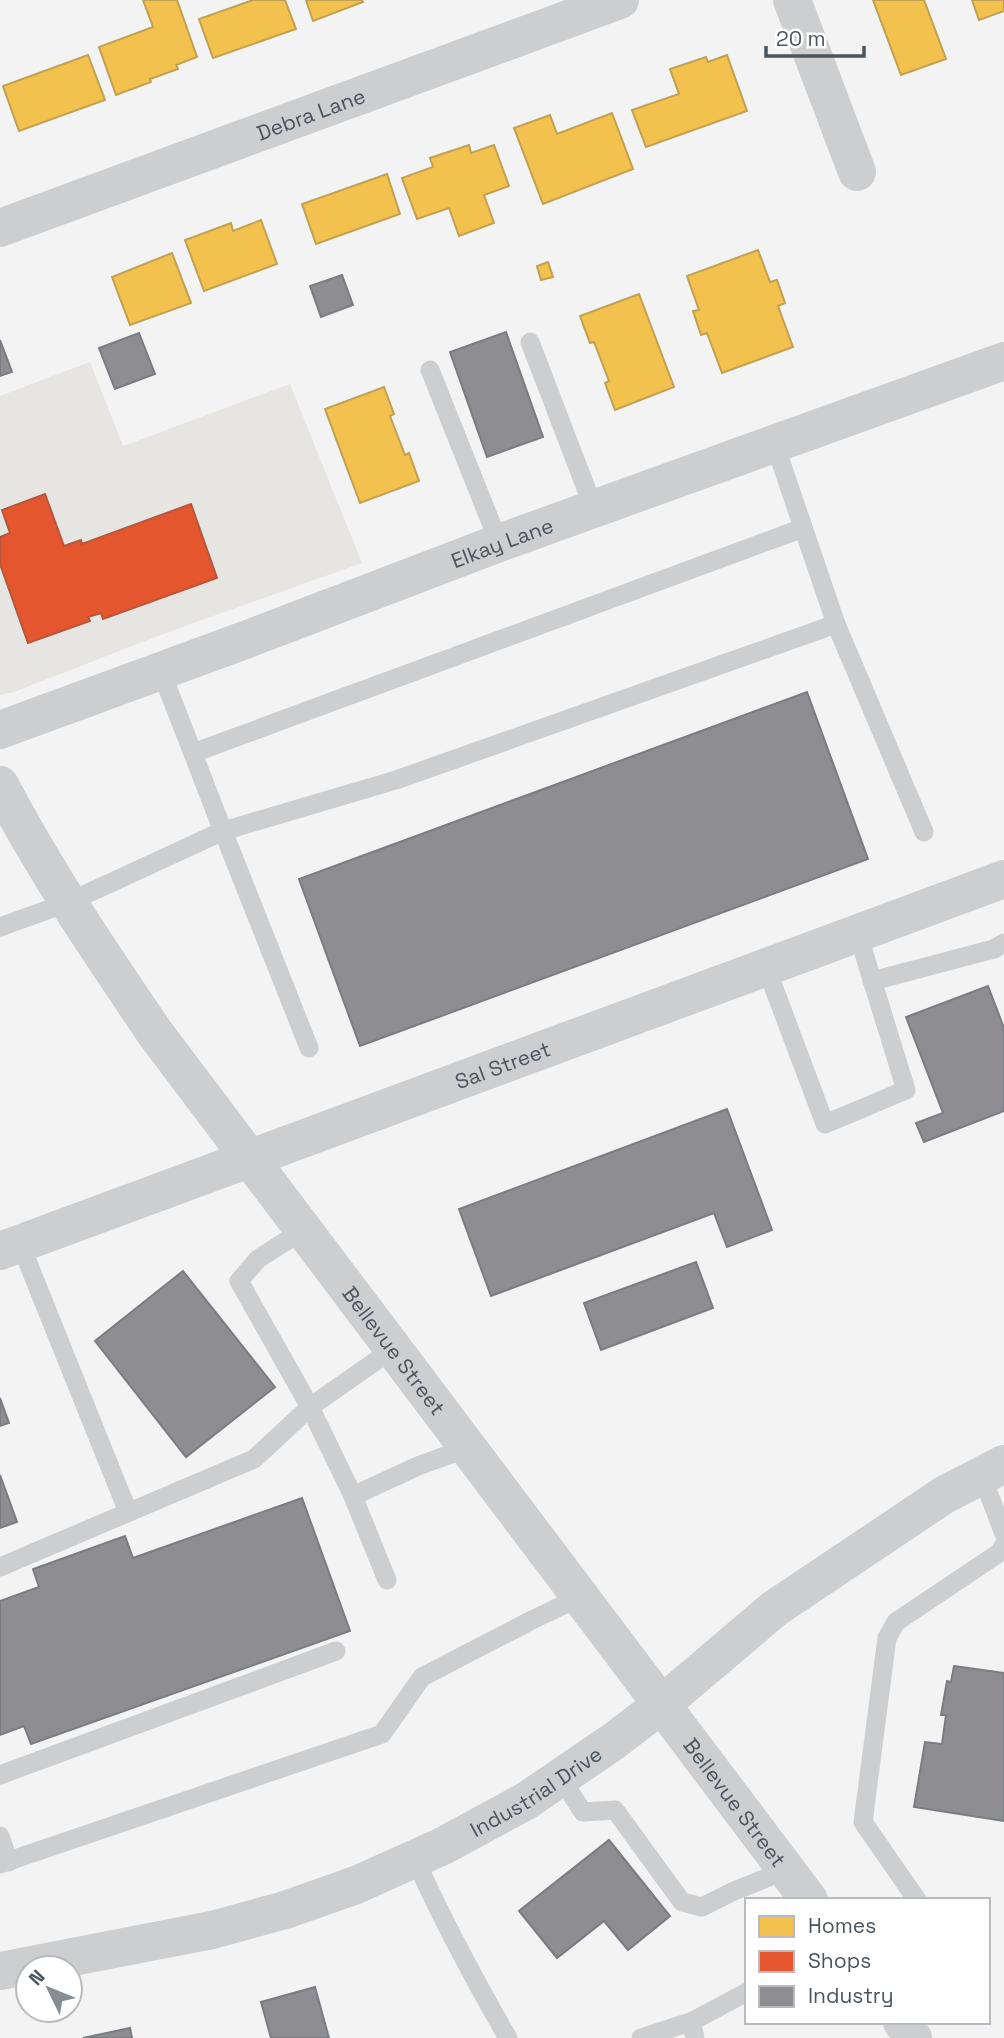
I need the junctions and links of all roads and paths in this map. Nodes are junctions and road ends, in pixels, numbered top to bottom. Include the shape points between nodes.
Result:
1 (620, 0) edge
2 (792, 0) edge
3 (857, 172) dead end
4 (0, 229) edge
5 (530, 342) dead end
6 (1004, 361) edge
7 (430, 370) dead end
8 (775, 445) junction
9 (594, 509) junction
10 (803, 528) junction
11 (499, 543) junction
12 (836, 624) junction
13 (161, 671) junction
14 (0, 730) edge
15 (193, 753) junction
16 (0, 785) edge
17 (223, 831) junction
18 (924, 832) dead end
19 (1003, 886) edge
20 (69, 902) junction
21 (0, 927) edge
22 (858, 934) junction
23 (1004, 943) edge
24 (766, 967) junction
25 (873, 981) junction
26 (309, 1048) dead end
27 (249, 1158) junction
28 (303, 1230) junction
29 (10, 1247) edge
30 (393, 1349) junction
31 (310, 1407) junction
32 (467, 1448) junction
33 (993, 1470) edge
34 (353, 1496) junction
35 (128, 1512) junction
36 (1004, 1534) edge
37 (1004, 1545) edge
38 (0, 1567) edge
39 (387, 1580) dead end
40 (580, 1597) junction
41 (336, 1651) dead end
42 (662, 1705) junction
43 (0, 1775) edge
44 (560, 1777) junction
45 (0, 1836) edge
46 (415, 1858) junction
47 (4, 1863) edge
48 (786, 1870) junction
49 (807, 1898) edge
50 (916, 1898) edge
51 (0, 1970) edge
52 (745, 1994) edge
53 (694, 2029) edge
54 (508, 2038) edge
55 (641, 2038) edge

1 - 4 street, Debra Lane
2 - 3 street
5 - 9 lane
6 - 8 street, Elkay Lane
7 - 11 lane
8 - 9 street, Elkay Lane
8 - 10 lane
9 - 11 street, Elkay Lane
10 - 12 lane
10 - 15 lane
11 - 13 street, Elkay Lane
12 - 17 lane via 396,780
12 - 18 lane
13 - 14 street, Elkay Lane
13 - 15 lane
15 - 17 lane
16 - 20 street, Bellevue Street
17 - 20 lane
17 - 26 lane
19 - 22 street, Sal Street
20 - 21 lane
20 - 27 street, Bellevue Street via 155,1033
22 - 24 street, Sal Street
22 - 25 lane
23 - 25 lane
24 - 25 lane via 825,1124 906,1090
24 - 27 street, Sal Street
27 - 28 street, Bellevue Street
27 - 29 street, Sal Street
28 - 30 street, Bellevue Street
28 - 31 lane via 258,1259 239,1281
29 - 35 lane
30 - 31 lane
30 - 32 street, Bellevue Street
31 - 34 lane
31 - 35 lane via 254,1459
32 - 34 lane
32 - 40 street, Bellevue Street
33 - 36 lane
33 - 42 street, Industrial Drive via 944,1495 774,1609
34 - 39 lane
35 - 38 lane
37 - 50 lane via 999,1553 895,1622 887,1638 863,1822
40 - 42 street, Bellevue Street
40 - 47 lane via 422,1677 382,1734
41 - 43 lane
42 - 44 street, Industrial Drive
42 - 48 street, Bellevue Street
44 - 46 street, Industrial Drive via 526,1801
44 - 48 lane via 583,1812 615,1810 682,1902 702,1907
45 - 47 lane
46 - 51 street, Industrial Drive via 356,1885 212,1930
46 - 54 lane via 453,1940
48 - 49 street, Bellevue Street
52 - 53 lane
53 - 55 lane

